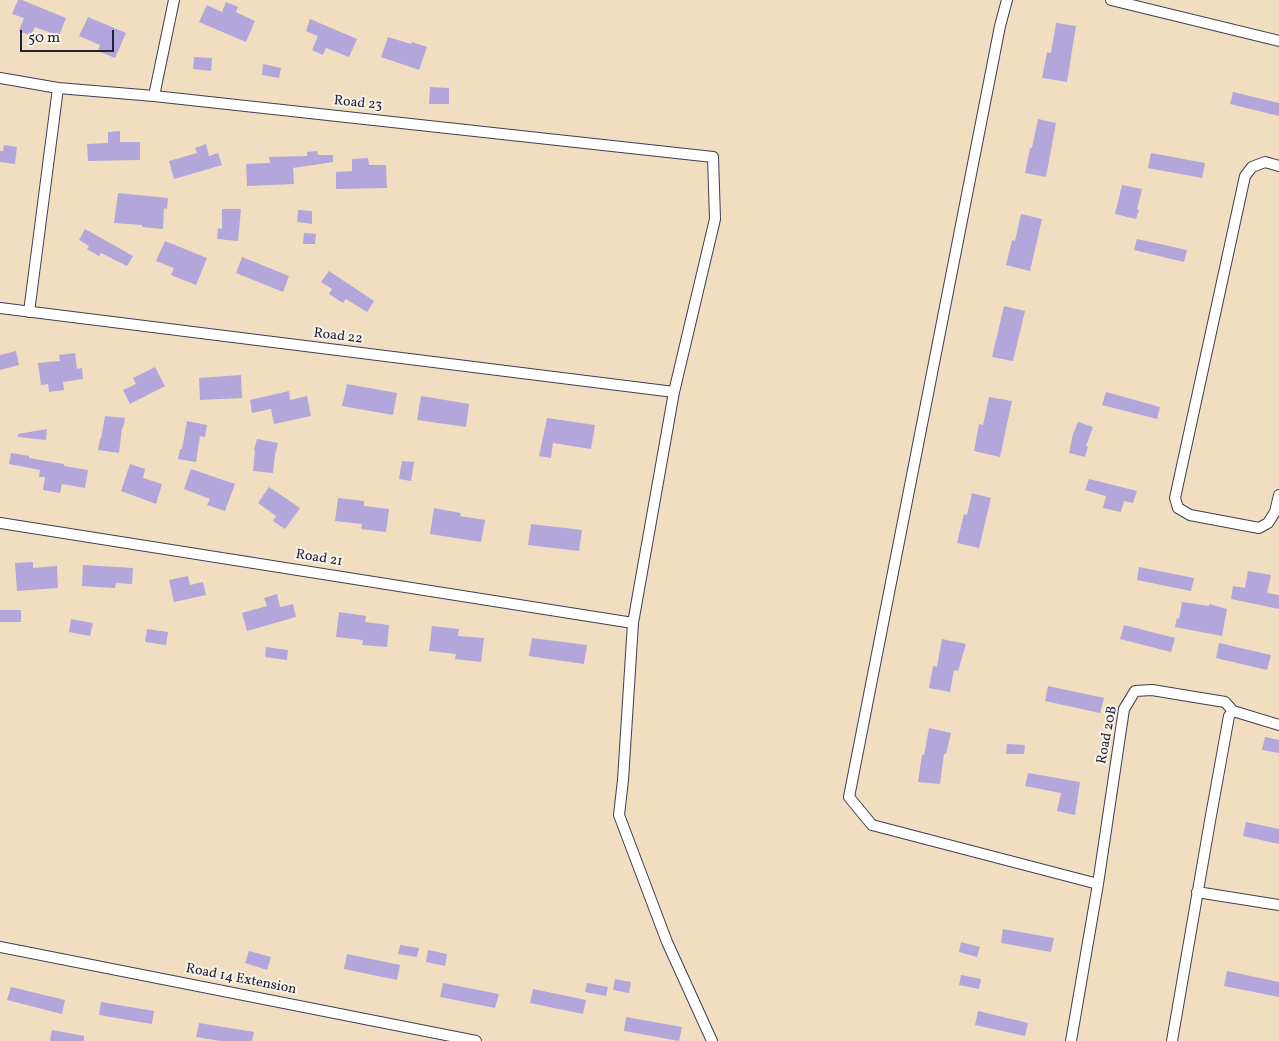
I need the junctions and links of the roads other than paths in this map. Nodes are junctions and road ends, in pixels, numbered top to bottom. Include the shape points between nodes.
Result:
1 (174, 0) edge
2 (1007, 0) edge
3 (1111, 0) edge
4 (1279, 41) edge
5 (0, 78) edge
6 (58, 88) junction
7 (154, 96) junction
8 (1279, 166) edge
9 (0, 308) edge
10 (29, 312) junction
11 (674, 392) junction
12 (1279, 495) edge
13 (0, 523) edge
14 (633, 622) junction
15 (1233, 711) junction
16 (1279, 725) edge
17 (1098, 884) junction
18 (1197, 892) junction
19 (1279, 905) edge
20 (0, 947) edge
21 (710, 1038) edge
22 (476, 1041) edge
23 (1071, 1041) edge
24 (1172, 1041) edge

1 - 7 street
2 - 17 street via 849,797 872,825
3 - 4 street
5 - 6 street, Road 23
6 - 7 street, Road 23
6 - 10 street
7 - 11 street, Road 23 via 713,157 715,220
8 - 12 street via 1264,162 1252,167 1245,176 1175,498 1178,508 1190,515 1259,528 1268,523 1275,512
9 - 10 street, Road 22
10 - 11 street, Road 22
11 - 14 street
13 - 14 street, Road 21
14 - 21 street via 618,815 667,942
15 - 16 street
15 - 17 street, Road 20B via 1225,702 1152,690 1135,691 1124,709
15 - 18 street via 1229,716
17 - 23 street, Road 20B
18 - 19 street
18 - 24 street
20 - 22 street, Road 14 Extension

